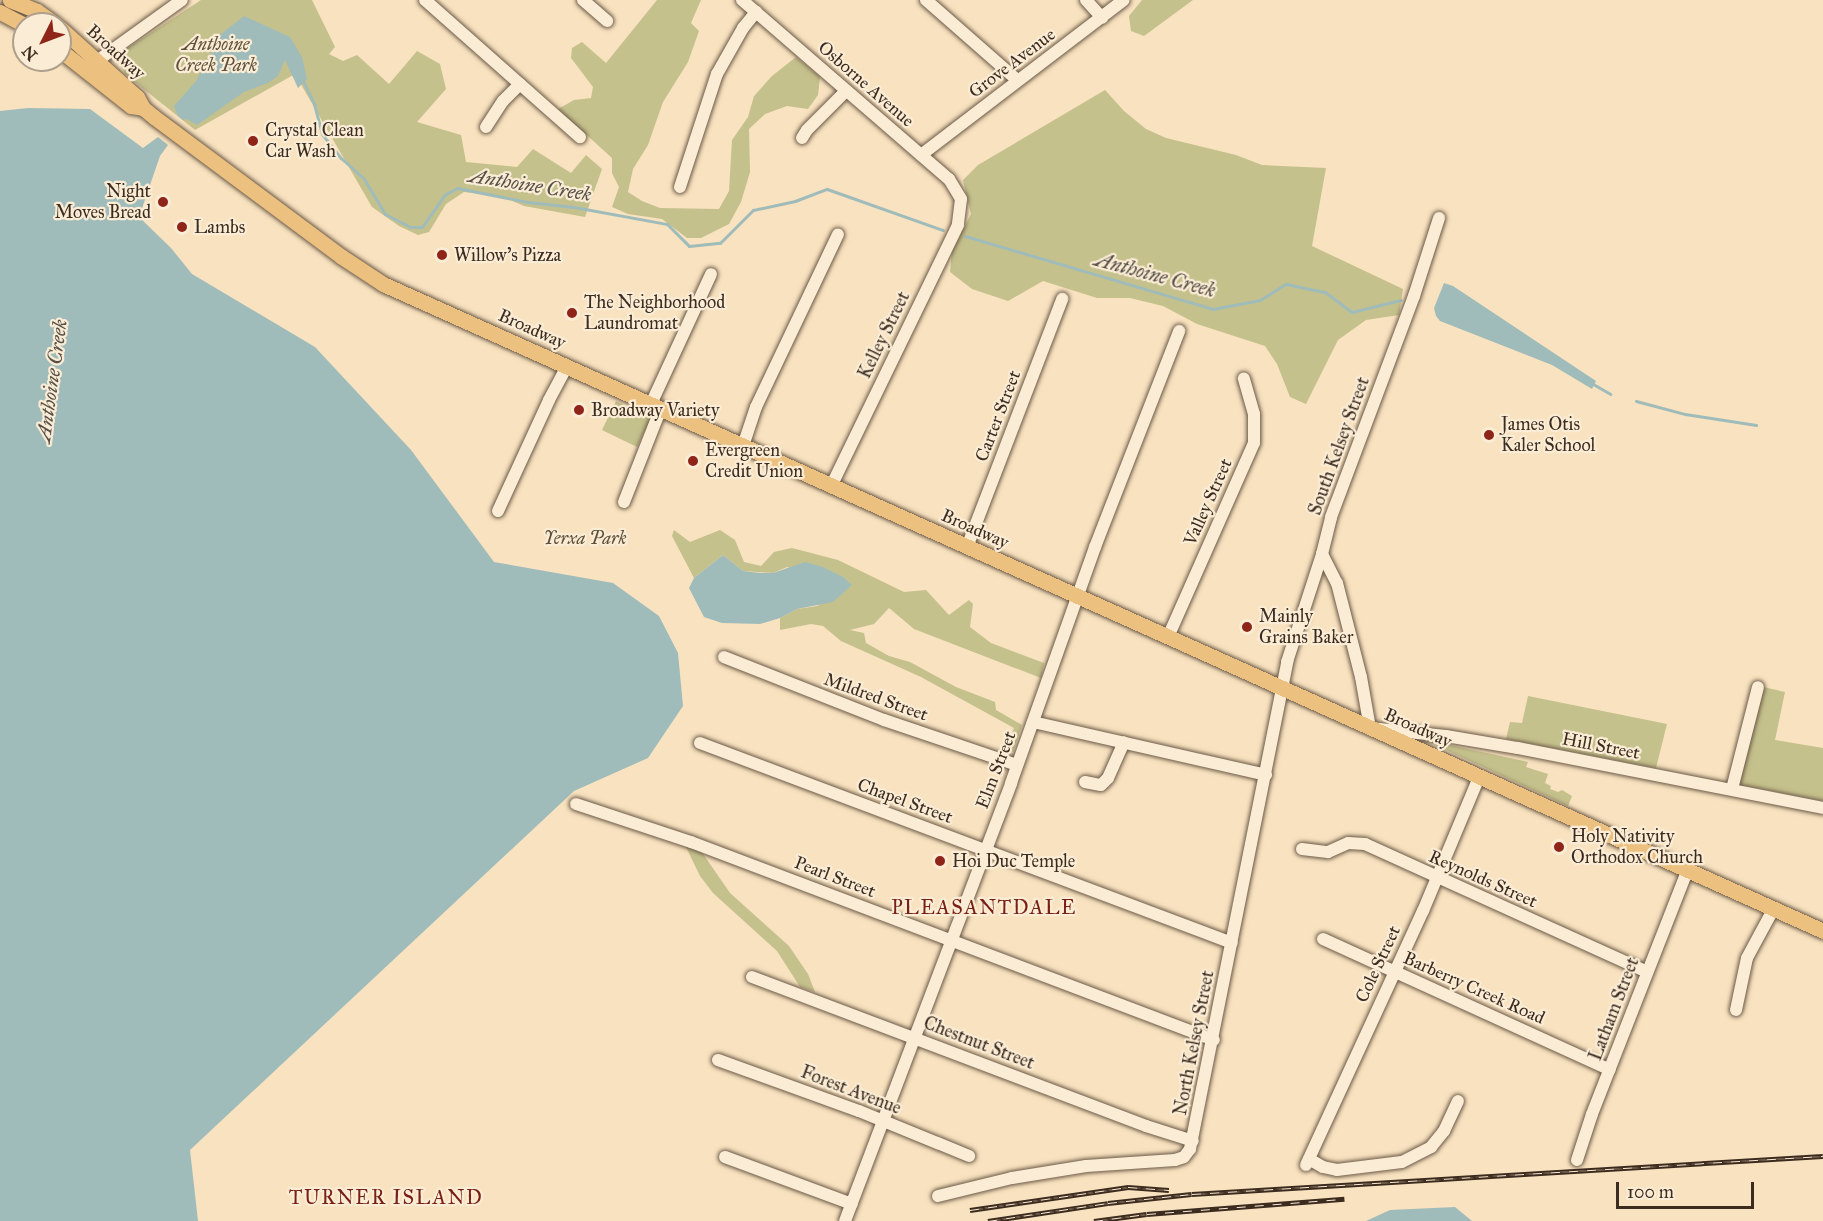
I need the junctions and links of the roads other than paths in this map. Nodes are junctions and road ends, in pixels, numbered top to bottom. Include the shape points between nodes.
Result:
1 (10, 0) edge
2 (182, 0) edge
3 (425, 0) edge
4 (584, 0) edge
5 (742, 0) edge
6 (926, 0) edge
7 (1086, 0) edge
8 (1124, 0) edge
9 (30, 3) edge
10 (756, 12) junction
11 (1102, 18) junction
12 (607, 21) dead end
13 (72, 42) edge
14 (72, 56) edge
15 (92, 65) junction
16 (1017, 80) junction
17 (520, 84) junction
18 (846, 91) junction
19 (486, 127) dead end
20 (580, 137) dead end
21 (802, 138) dead end
22 (921, 155) junction
23 (680, 187) dead end
24 (961, 199) joint
25 (1439, 218) dead end
26 (838, 234) dead end
27 (711, 274) dead end
28 (1062, 299) dead end
29 (1179, 331) dead end
30 (567, 366) junction
31 (1244, 378) dead end
32 (656, 406) junction
33 (743, 446) junction
34 (832, 485) junction
35 (624, 502) dead end
36 (498, 511) dead end
37 (967, 547) junction
38 (1322, 555) junction
39 (1078, 597) junction
40 (1168, 637) junction
41 (724, 657) dead end
42 (1758, 687) dead end
43 (1282, 689) junction
44 (1033, 722) junction
45 (1370, 728) junction
46 (1124, 742) junction
47 (700, 743) dead end
48 (1017, 765) junction
49 (1266, 775) junction
50 (1479, 777) junction
51 (1085, 782) dead end
52 (1732, 789) junction
53 (576, 804) dead end
54 (1823, 808) edge
55 (984, 849) junction
56 (1302, 849) dead end
57 (1687, 871) junction
58 (1436, 878) junction
59 (1773, 910) junction
60 (1823, 932) edge
61 (1323, 939) dead end
62 (951, 940) junction
63 (1232, 943) junction
64 (1395, 972) junction
65 (1647, 972) junction
66 (752, 977) dead end
67 (1736, 1010) dead end
68 (914, 1038) junction
69 (1214, 1040) junction
70 (718, 1060) dead end
71 (1610, 1070) junction
72 (1458, 1101) dead end
73 (883, 1121) junction
74 (1193, 1141) junction
75 (969, 1156) dead end
76 (725, 1157) dead end
77 (1577, 1160) dead end
78 (938, 1196) dead end
79 (852, 1204) junction
80 (845, 1221) edge

1 - 9 main road
2 - 15 street
3 - 17 street
4 - 12 street
5 - 10 street, Osborne Avenue
6 - 16 street
7 - 11 street
8 - 11 street, Grove Avenue
10 - 18 street, Osborne Avenue
10 - 23 street via 737,37 713,83
11 - 16 street, Grove Avenue
13 - 15 main road, Broadway
14 - 15 main road, Broadway
15 - 30 main road, Broadway via 137,97 143,108 369,276
16 - 22 street, Grove Avenue
17 - 19 street
17 - 20 street
18 - 21 street
18 - 22 street, Osborne Avenue
22 - 24 street, Osborne Avenue via 949,179
24 - 34 street, Kelley Street via 957,225
25 - 38 street, South Kelsey Street via 1331,517
26 - 33 street via 756,407
27 - 32 street
28 - 37 street, Carter Street
29 - 39 street, Elm Street
30 - 32 main road, Broadway
30 - 36 street
31 - 40 street, Valley Street via 1254,414 1254,443
32 - 33 main road, Broadway
32 - 35 street
33 - 34 main road, Broadway
34 - 37 main road, Broadway
37 - 39 main road, Broadway
38 - 43 street, South Kelsey Street
38 - 45 street via 1340,591
39 - 40 main road, Broadway
39 - 44 street, Elm Street
40 - 43 main road, Broadway
41 - 48 street, Mildred Street via 884,720
42 - 52 street
43 - 45 main road, Broadway
43 - 49 street, North Kelsey Street
44 - 46 street
44 - 48 street, Elm Street
45 - 50 main road, Broadway
45 - 52 street, Hill Street via 1476,741
46 - 49 street
46 - 51 street via 1108,778 1101,785
47 - 55 street, Chapel Street
48 - 55 street, Elm Street
49 - 63 street, North Kelsey Street
50 - 57 main road, Broadway
50 - 58 street, Cole Street
52 - 54 street, Hill Street
53 - 62 street, Pearl Street via 691,842
55 - 62 street, Elm Street
55 - 63 street, Chapel Street
56 - 58 street, Reynolds Street via 1328,852 1348,843 1360,843
57 - 59 main road, Broadway
57 - 65 street, Latham Street
58 - 64 street, Cole Street
58 - 65 street, Reynolds Street
59 - 60 main road, Broadway
59 - 67 street via 1747,958
61 - 64 street, Barberry Creek Road
62 - 68 street, Elm Street
62 - 69 street, Pearl Street
63 - 69 street, North Kelsey Street
64 - 71 street, Barberry Creek Road
64 - 72 street, Cole Street via 1308,1162 1337,1170 1409,1160 1431,1147 1444,1131
65 - 71 street, Latham Street
66 - 68 street, Chestnut Street
68 - 73 street, Elm Street
68 - 74 street, Chestnut Street
69 - 74 street, North Kelsey Street
70 - 73 street, Forest Avenue
71 - 77 street, Latham Street
73 - 75 street, Forest Avenue
73 - 79 street, Elm Street
74 - 78 street, North Kelsey Street via 1184,1157 1175,1160 1086,1166
76 - 79 street
79 - 80 street, Elm Street

